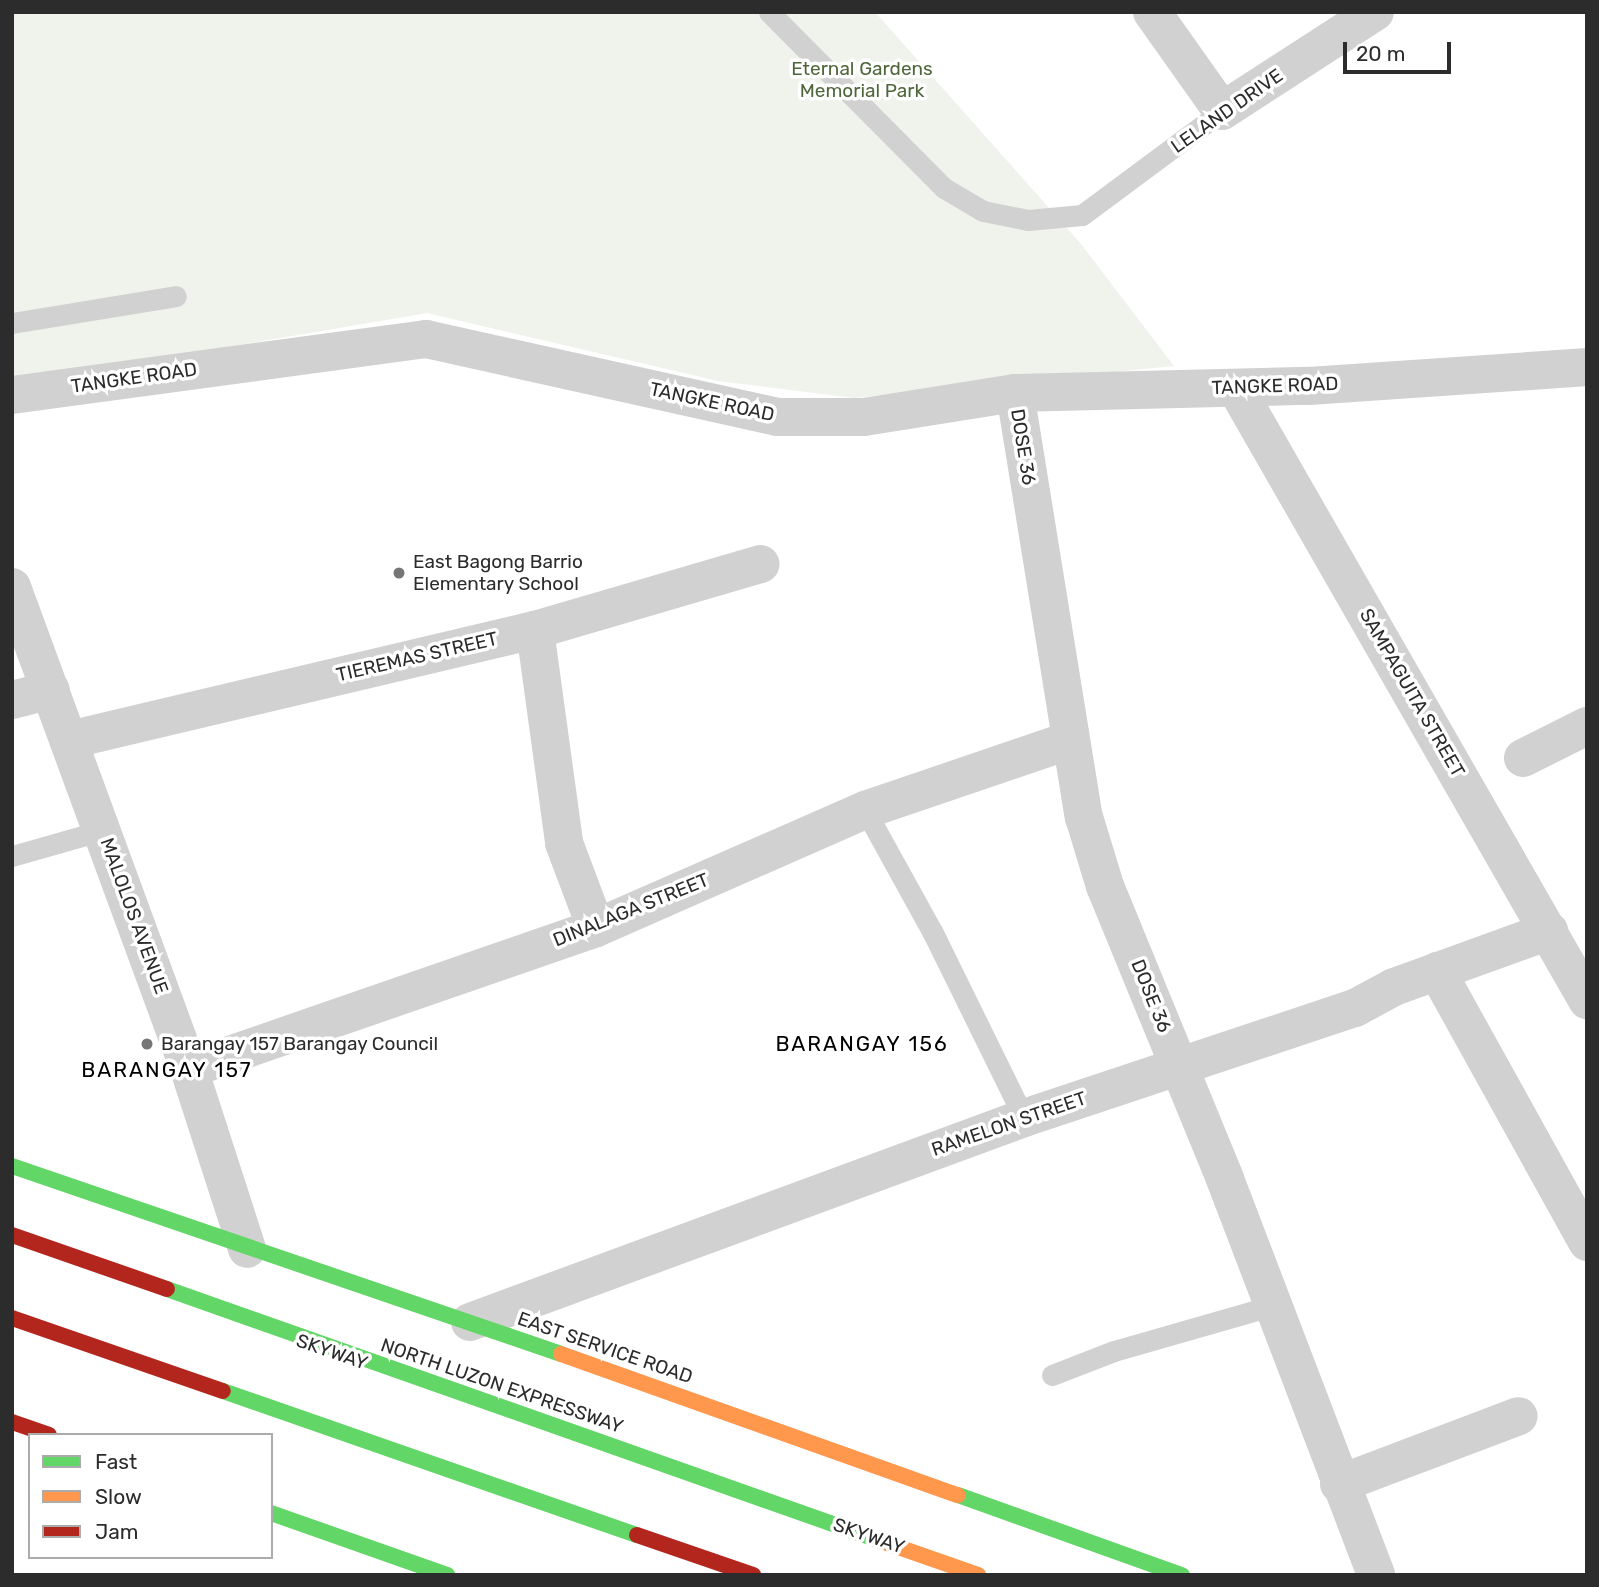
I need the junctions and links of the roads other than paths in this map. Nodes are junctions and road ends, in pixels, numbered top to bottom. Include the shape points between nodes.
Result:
1 (769, 12) edge
2 (1152, 12) edge
3 (1375, 12) edge
4 (1222, 111) junction
5 (176, 296) dead end
6 (12, 323) edge
7 (1587, 367) edge
8 (1236, 387) junction
9 (1015, 393) junction
10 (12, 395) edge
11 (761, 564) dead end
12 (12, 587) edge
13 (535, 630) junction
14 (51, 690) junction
15 (12, 699) edge
16 (1587, 726) edge
17 (69, 740) junction
18 (1068, 741) junction
19 (1522, 758) dead end
20 (865, 810) junction
21 (103, 830) junction
22 (12, 856) edge
23 (596, 928) junction
24 (1549, 931) junction
25 (1437, 971) junction
26 (1587, 1000) edge
27 (1180, 1067) junction
28 (189, 1069) junction
29 (1024, 1118) junction
30 (12, 1166) edge
31 (12, 1235) edge
32 (1587, 1242) edge
33 (247, 1249) junction
34 (1274, 1305) junction
35 (12, 1318) edge
36 (470, 1322) junction
37 (12, 1335) edge
38 (1052, 1375) dead end
39 (1519, 1416) dead end
40 (12, 1422) edge
41 (43, 1433) edge
42 (1339, 1484) junction
43 (273, 1514) edge
44 (390, 1555) junction
45 (389, 1575) edge
46 (447, 1575) edge
47 (703, 1575) edge
48 (753, 1575) edge
49 (978, 1575) edge
50 (1182, 1575) edge
51 (1377, 1575) edge

1 - 4 lane, LELAND DRIVE via 944,188 983,211 1028,220 1082,215
2 - 4 street
3 - 4 street, LELAND DRIVE
5 - 6 lane
7 - 8 street, TANGKE ROAD
8 - 9 street, TANGKE ROAD
8 - 24 street, SAMPAGUITA STREET
9 - 10 street, TANGKE ROAD via 864,417 777,417 426,339
9 - 18 street, DOSE 36
11 - 13 street, TIEREMAS STREET
12 - 14 street, MALOLOS AVENUE
13 - 17 street, TIEREMAS STREET
13 - 23 street via 564,843
14 - 15 street
14 - 17 street, MALOLOS AVENUE
16 - 19 street
17 - 21 street, MALOLOS AVENUE
18 - 20 street, DINALAGA STREET
18 - 27 street, DOSE 36 via 1105,886
20 - 23 street, DINALAGA STREET
20 - 29 lane via 939,945
21 - 22 lane
21 - 28 street, MALOLOS AVENUE
23 - 28 street, DINALAGA STREET
24 - 25 street, RAMELON STREET
24 - 26 street, SAMPAGUITA STREET
25 - 27 street, RAMELON STREET via 1356,1007
25 - 32 street
27 - 29 street, RAMELON STREET
27 - 34 street, DOSE 36
28 - 33 street, MALOLOS AVENUE
29 - 36 street, RAMELON STREET
30 - 33 main road, EAST SERVICE ROAD
31 - 49 main road, NORTH LUZON EXPRESSWAY
33 - 36 main road, EAST SERVICE ROAD
34 - 38 lane
34 - 42 street, DOSE 36
35 - 48 main road
36 - 50 main road, EAST SERVICE ROAD
37 - 47 main road
39 - 42 street
40 - 41 main road
42 - 51 street, DOSE 36
43 - 44 main road
44 - 45 main road
44 - 46 main road

